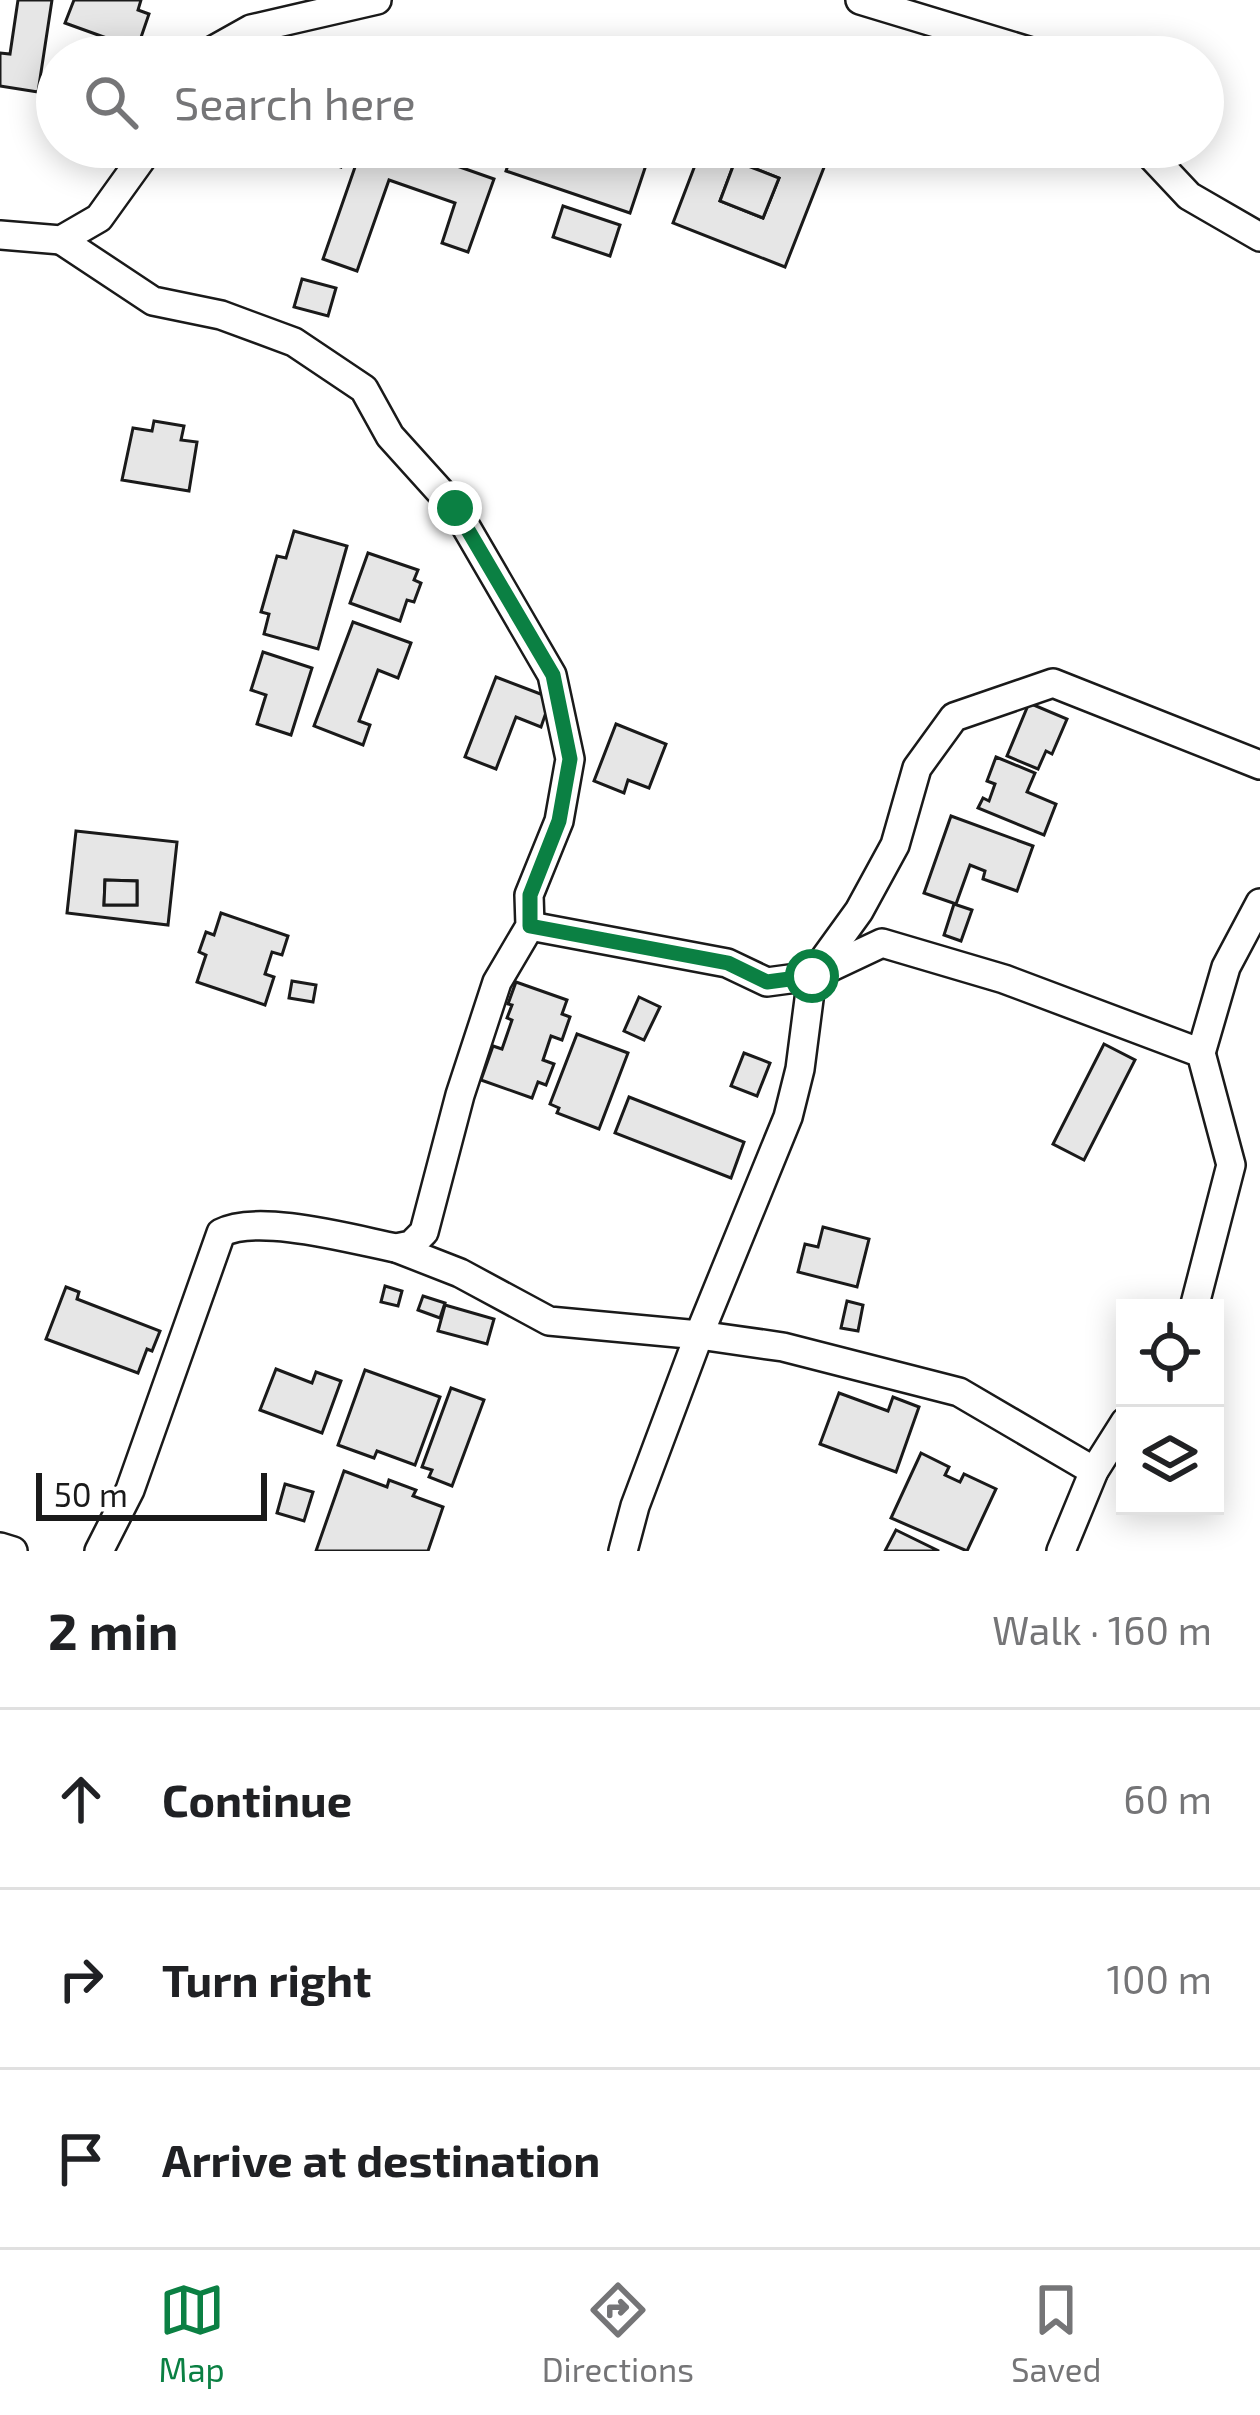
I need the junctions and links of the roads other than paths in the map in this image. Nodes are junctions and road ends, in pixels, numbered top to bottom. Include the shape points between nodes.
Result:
1 (376, 0) edge
2 (879, 2) edge
3 (238, 36) edge
4 (983, 36) edge
5 (135, 168) edge
6 (1163, 168) edge
7 (0, 235) edge
8 (1260, 237) edge
9 (61, 240) junction
10 (1260, 765) edge
11 (1260, 903) edge
12 (530, 926) junction
13 (812, 976) junction
14 (1201, 1054) junction
15 (397, 1248) junction
16 (1196, 1299) edge
17 (699, 1335) junction
18 (1116, 1436) edge
19 (1094, 1471) junction
20 (0, 1546) edge
21 (13, 1551) edge
22 (99, 1551) edge
23 (623, 1551) edge
24 (1060, 1551) edge

1 - 3 street
2 - 4 street
5 - 9 street via 99,218
6 - 8 street via 1189,196
7 - 9 street
9 - 12 street via 153,302 221,315 294,342 364,388 390,436 455,508 553,675 570,759 559,821 530,895
10 - 13 street via 1053,682 954,717 917,768 895,845 859,911
11 - 14 street via 1226,968
12 - 13 street via 728,963 767,982
12 - 15 street via 496,982 424,1232
13 - 14 street via 882,944 1004,979
13 - 17 street via 788,1117
14 - 16 street via 1232,1165
15 - 17 street via 549,1321
15 - 22 street via 251,1225 221,1233 130,1490
17 - 19 street via 783,1347 959,1392
17 - 23 street
18 - 19 street
19 - 24 street
20 - 21 street

